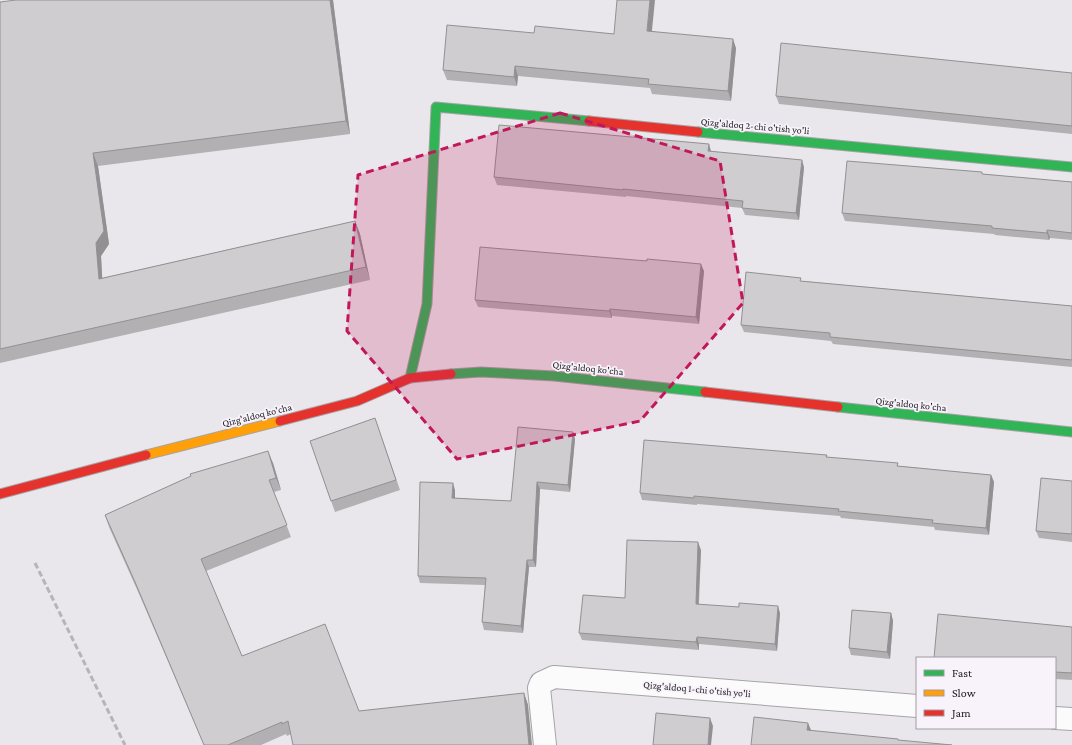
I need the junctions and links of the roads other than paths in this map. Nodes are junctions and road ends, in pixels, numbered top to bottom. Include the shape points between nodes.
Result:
1 (1072, 167) edge
2 (410, 378) junction
3 (1072, 432) edge
4 (0, 494) edge
5 (916, 706) edge
6 (1056, 718) edge
7 (1072, 719) edge
8 (544, 745) edge

1 - 2 street, Qizg'aldoq 2-chi o'tish yo'li via 436,107 427,304
2 - 3 street, Qizg'aldoq ko'cha via 481,372 554,376
2 - 4 street, Qizg'aldoq ko'cha via 357,401
5 - 8 street, Qizg'aldoq 1-chi o'tish yo'li via 554,677 541,683 539,688
6 - 7 street

